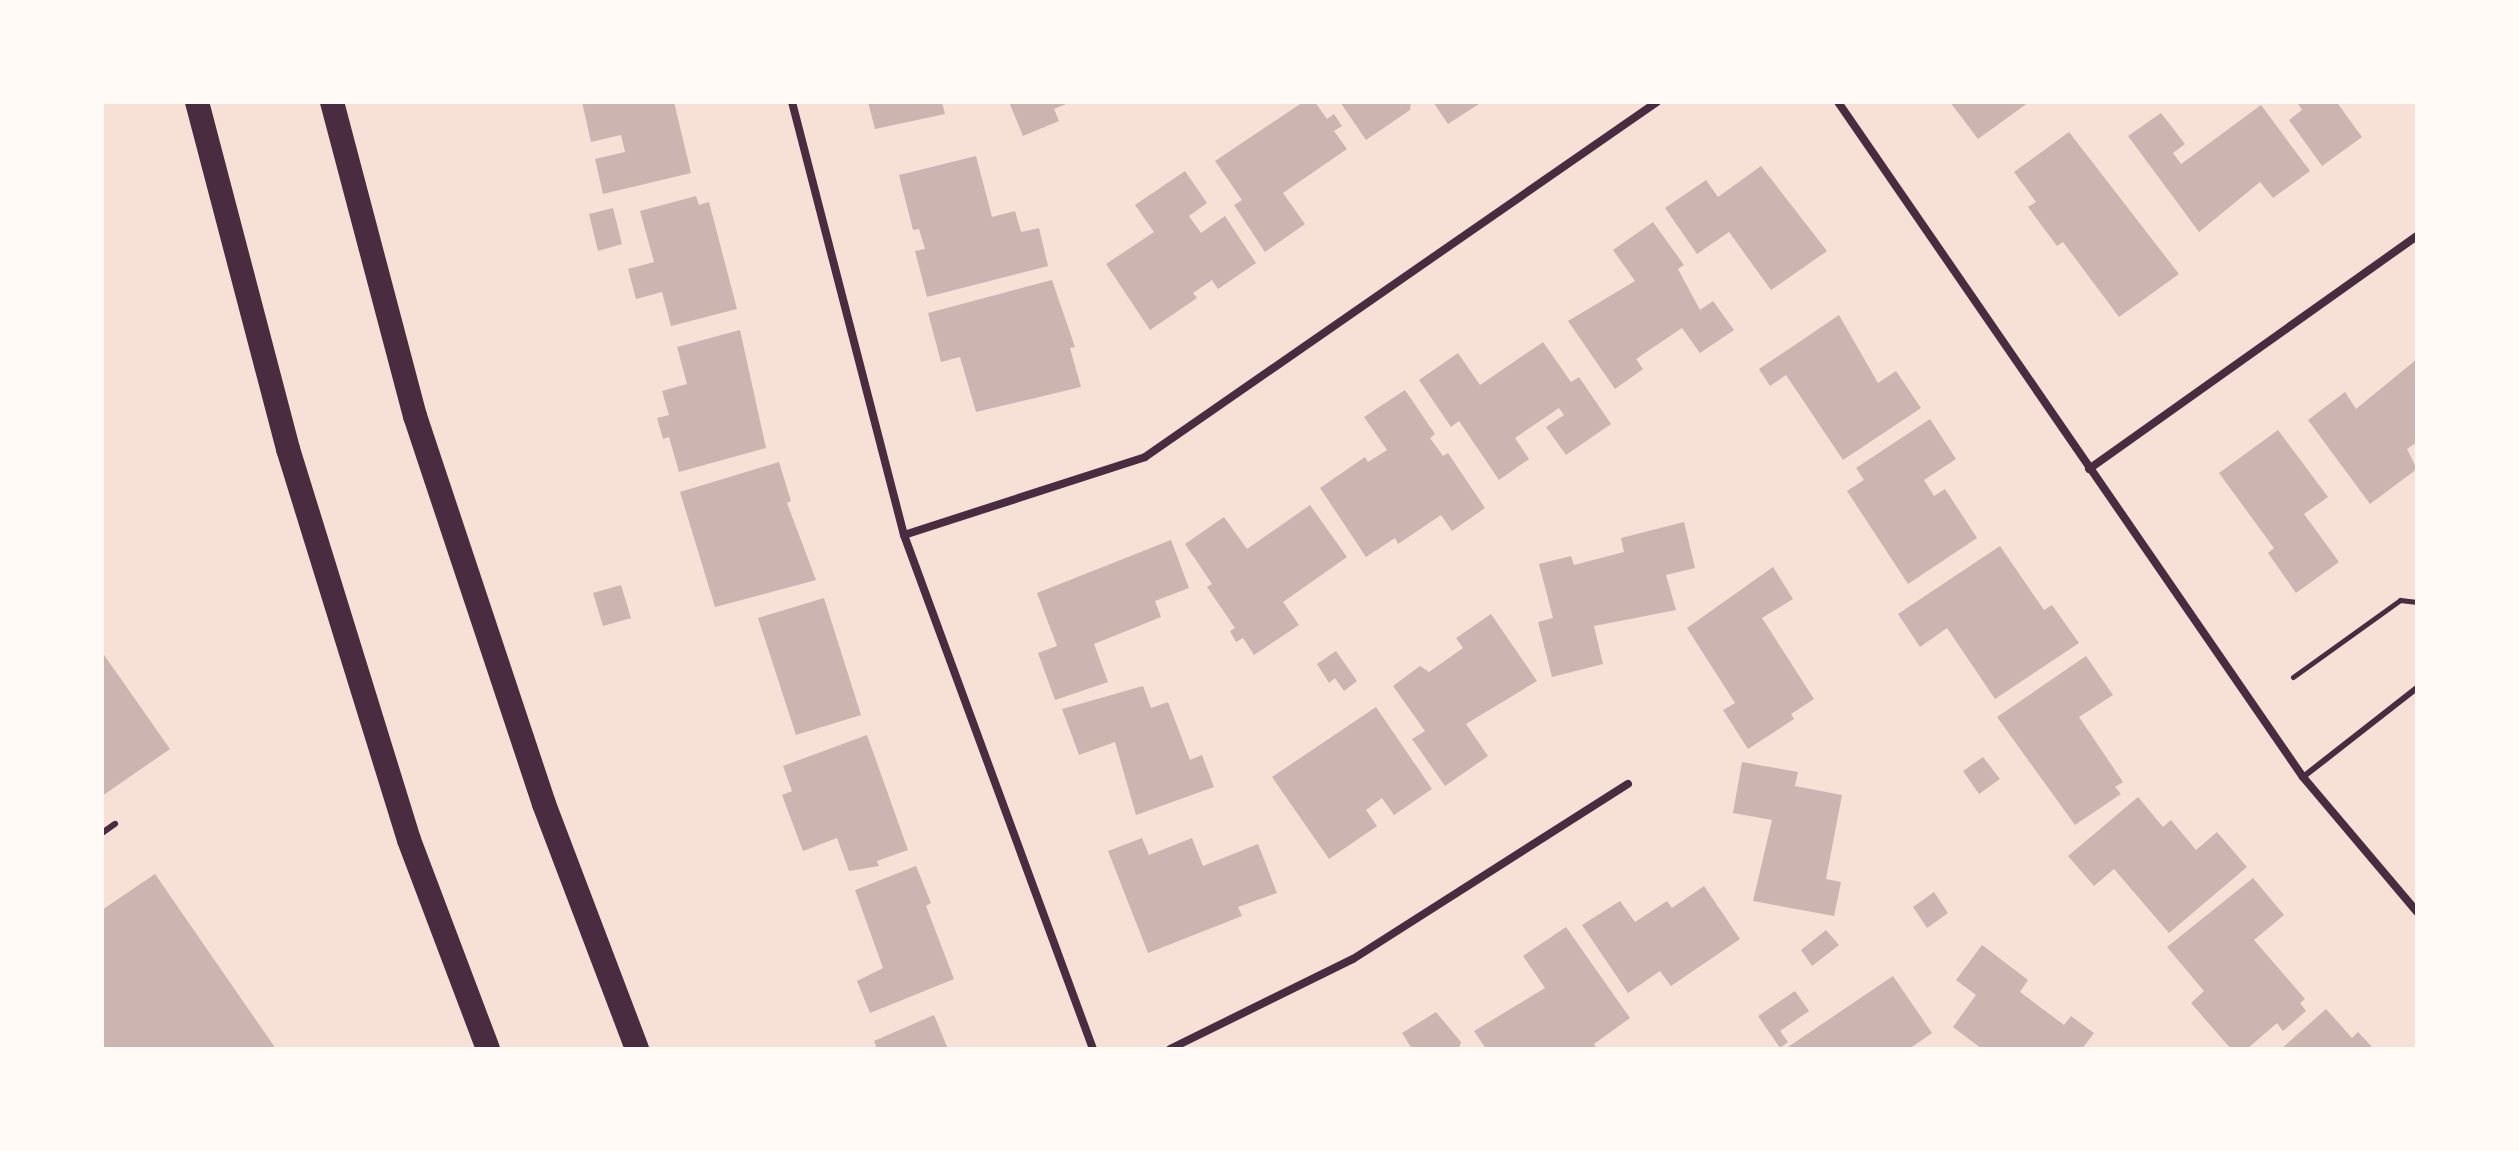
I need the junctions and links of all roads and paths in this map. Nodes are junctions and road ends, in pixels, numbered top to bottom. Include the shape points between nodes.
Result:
1 (197, 102) edge
2 (332, 102) edge
3 (792, 102) edge
4 (1657, 102) edge
5 (1838, 102) edge
6 (2417, 236) edge
7 (2089, 469) junction
8 (904, 535) junction
9 (2417, 602) edge
10 (2293, 677) dead end
11 (2417, 688) edge
12 (2303, 777) junction
13 (1628, 784) dead end
14 (115, 824) dead end
15 (102, 833) edge
16 (2417, 912) edge
17 (488, 1049) edge
18 (637, 1049) edge
19 (1093, 1049) edge
20 (1170, 1049) edge

1 - 17 highway via 298,479 409,840
2 - 18 highway via 415,416 544,804
3 - 8 street
4 - 8 street via 1145,457
5 - 7 street
6 - 7 street
7 - 12 street
8 - 19 street
9 - 10 path via 2400,600
11 - 12 lane
12 - 16 street
13 - 20 street via 1353,959
14 - 15 lane

